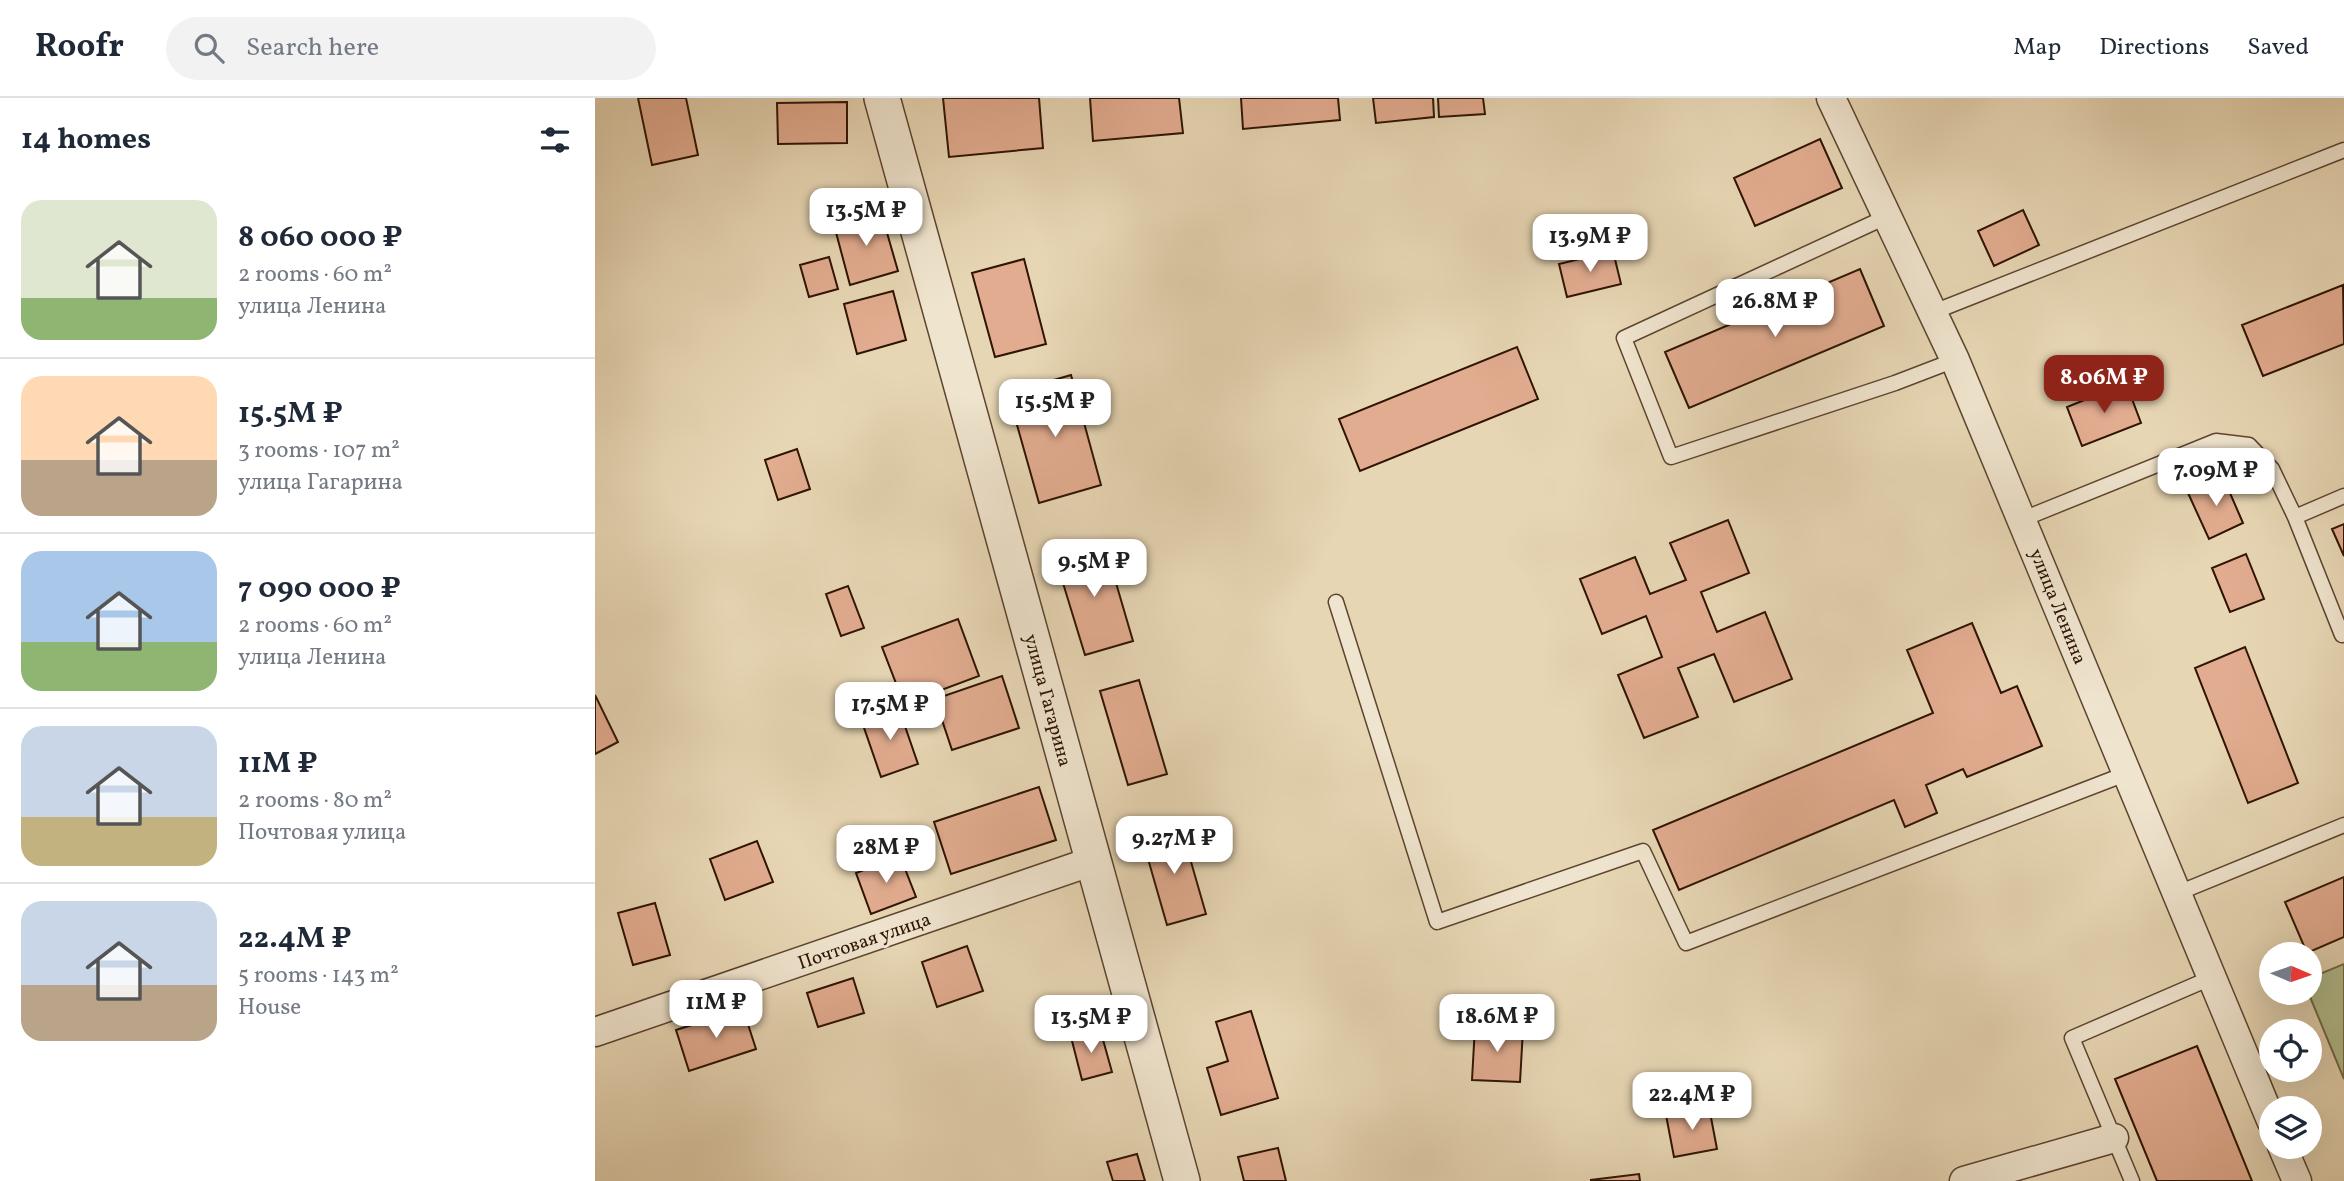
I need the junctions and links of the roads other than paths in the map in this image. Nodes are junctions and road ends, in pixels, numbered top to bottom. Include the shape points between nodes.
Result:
1 (882, 98) edge
2 (1831, 98) edge
3 (2344, 150) edge
4 (1887, 217) junction
5 (1931, 313) junction
6 (1955, 360) junction
7 (2344, 496) edge
8 (2295, 517) junction
9 (2023, 519) junction
10 (1336, 602) dead end
11 (2344, 634) edge
12 (2128, 773) junction
13 (2344, 825) edge
14 (1093, 861) junction
15 (2178, 893) junction
16 (2213, 978) junction
17 (595, 1032) edge
18 (2261, 1096) edge
19 (2114, 1138) junction
20 (2288, 1159) edge
21 (1182, 1181) edge
22 (1964, 1181) edge
23 (2132, 1181) edge
24 (2297, 1181) edge

1 - 14 street, улица Гагарина
2 - 4 street, улица Ленина
3 - 5 lane
4 - 5 street, улица Ленина
4 - 6 lane via 1624,338 1671,457
5 - 6 street, улица Ленина
6 - 9 street, улица Ленина
7 - 8 lane
8 - 9 lane via 2272,469 2249,445 2216,441
8 - 11 lane
9 - 12 street, улица Ленина
10 - 12 lane via 1437,922 1643,851 1686,943
12 - 15 street, улица Ленина
13 - 15 lane
14 - 17 street, Почтовая улица
14 - 21 street, улица Гагарина
15 - 16 street, улица Ленина
16 - 18 street, улица Ленина
16 - 19 lane via 2071,1038
19 - 22 street
19 - 23 lane
20 - 24 street

